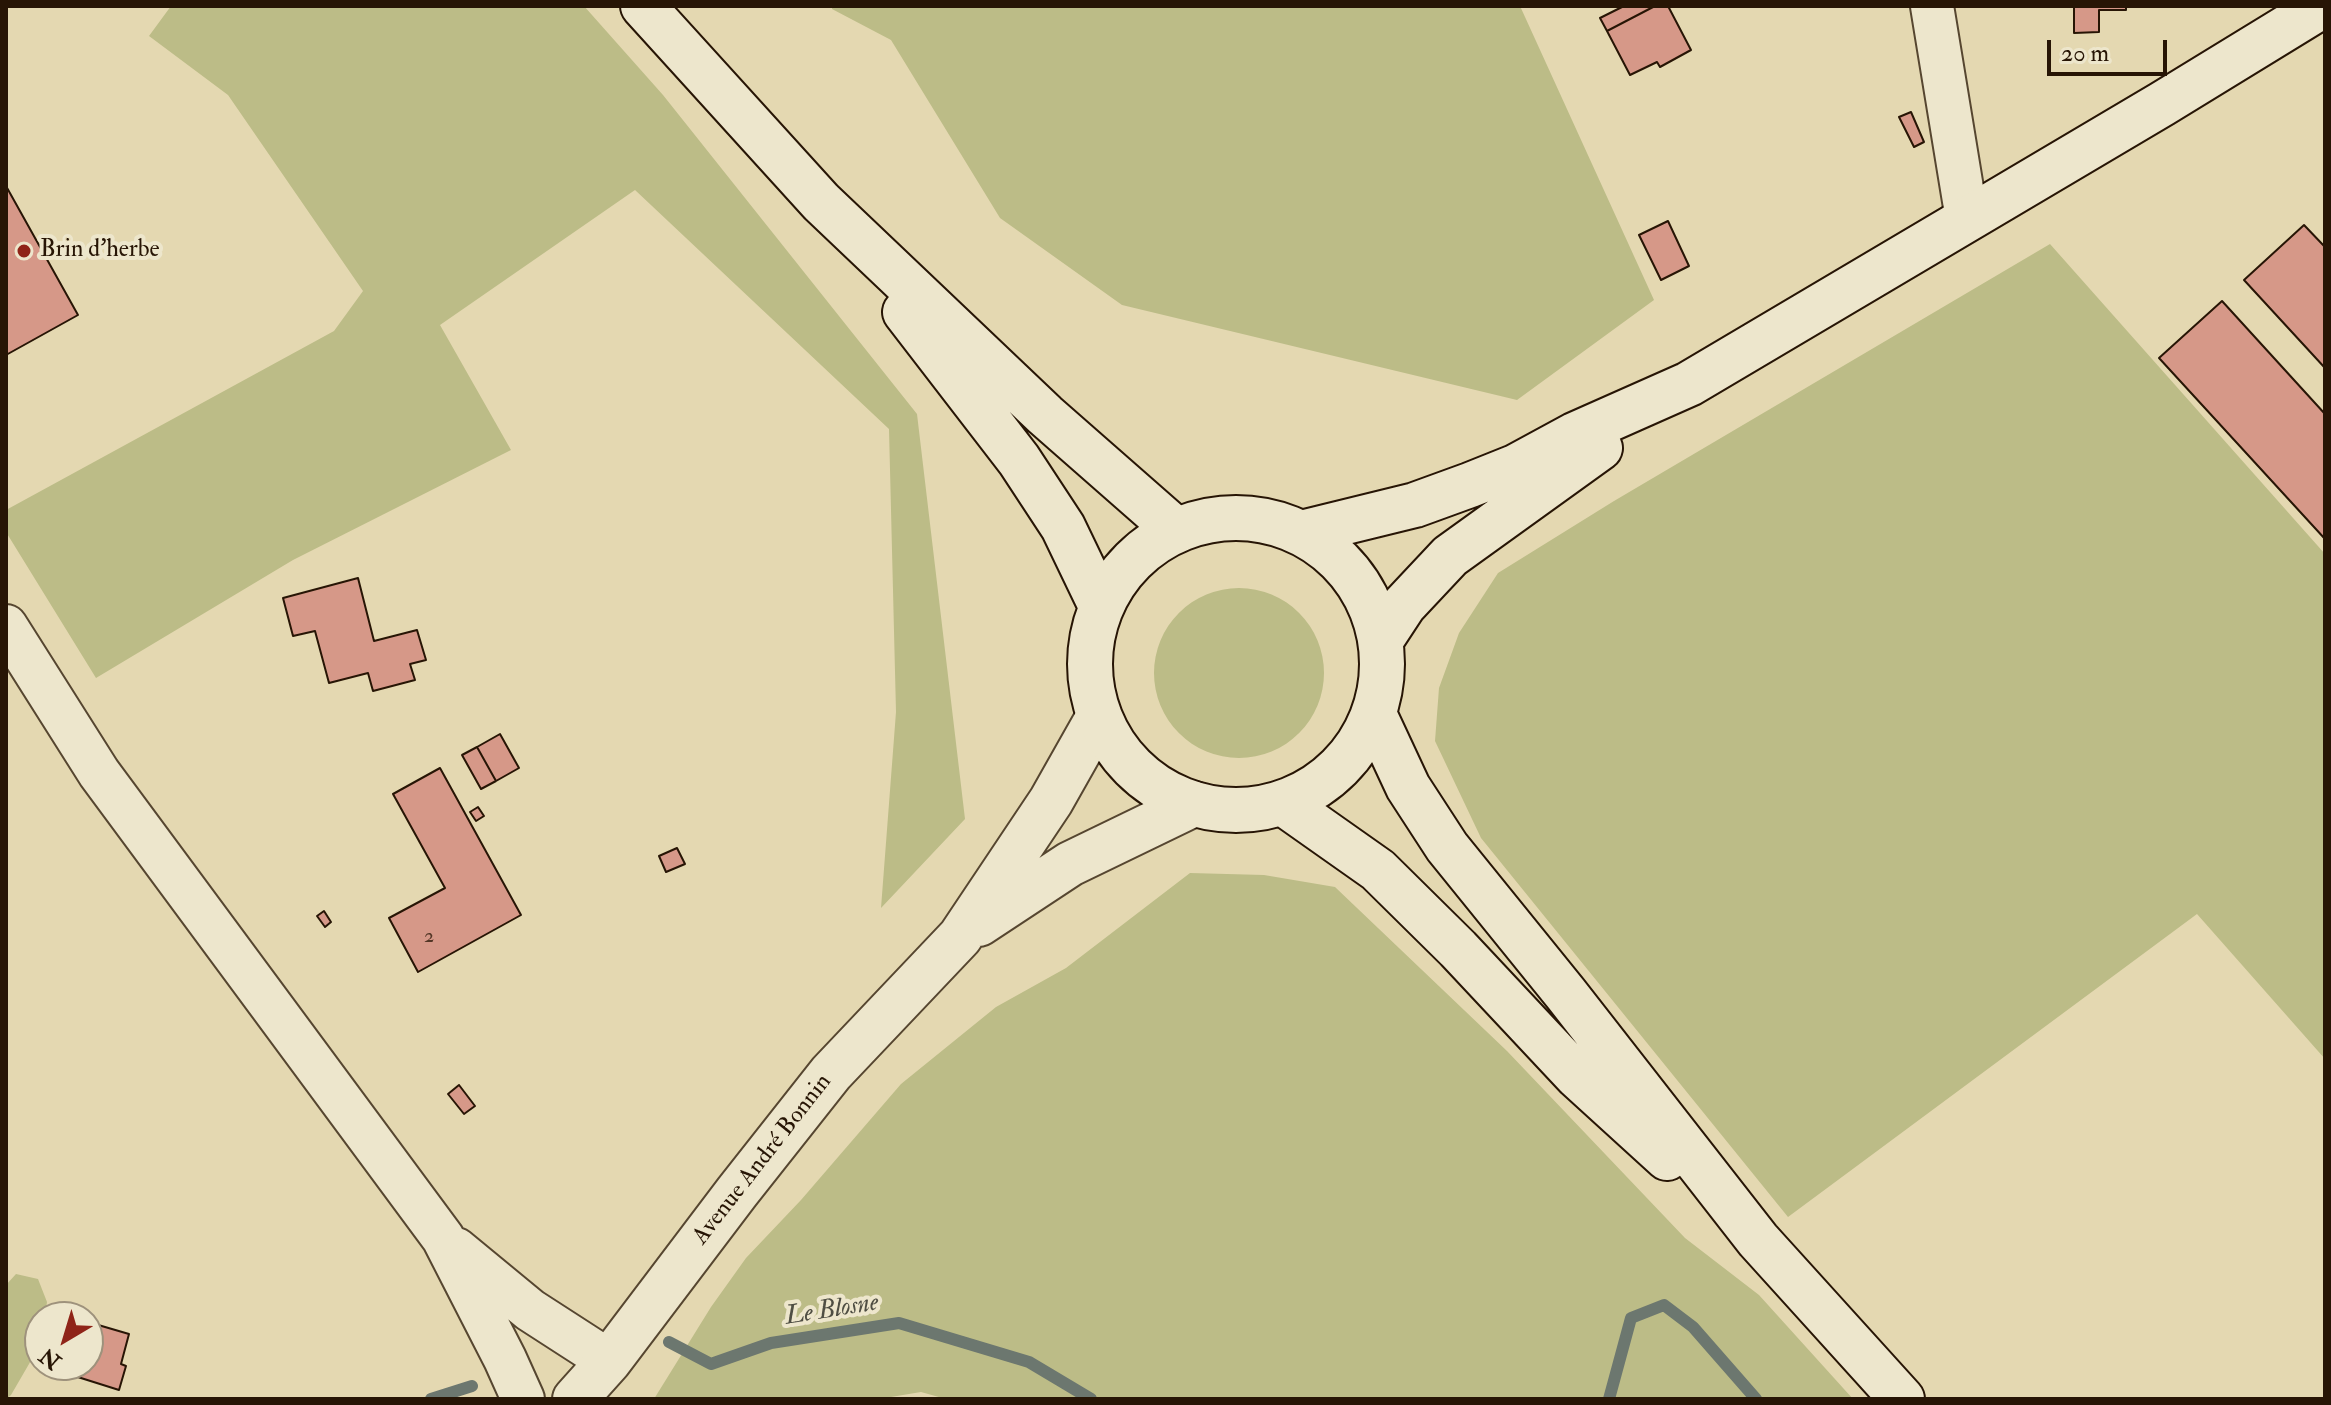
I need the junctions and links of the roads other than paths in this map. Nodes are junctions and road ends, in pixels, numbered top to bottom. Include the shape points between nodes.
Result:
1 (643, 6) edge
2 (1932, 6) edge
3 (2322, 6) edge
4 (821, 202) junction
5 (1967, 219) junction
6 (1689, 384) junction
7 (1176, 530) junction
8 (1301, 533) junction
9 (1101, 606) junction
10 (6, 626) edge
11 (1381, 640) junction
12 (1374, 714) junction
13 (1099, 716) junction
14 (1283, 803) junction
15 (1194, 804) junction
16 (960, 937) junction
17 (443, 1238) junction
18 (1758, 1240) junction
19 (609, 1361) junction
20 (580, 1397) edge
21 (523, 1399) edge
22 (1902, 1399) edge

1 - 4 main road
2 - 5 street
3 - 5 main road
4 - 7 main road via 1045,415
4 - 9 main road via 1019,460 1063,527
5 - 6 main road
6 - 8 main road via 1470,485 1415,505
6 - 11 main road via 1450,556 1404,605
7 - 8 main road via 1218,519 1260,519
7 - 9 main road via 1145,549
8 - 11 main road via 1339,560 1366,596
9 - 13 main road via 1091,642 1090,680
10 - 17 street via 99,773
11 - 12 main road via 1382,677
12 - 14 main road via 1339,769 1313,790
12 - 18 main road via 1408,787 1447,847
13 - 15 main road via 1136,771 1163,791
13 - 16 main road, Avenue André Bonnin via 1051,801
14 - 15 main road via 1238,811
14 - 18 main road via 1378,870 1577,1076
15 - 16 main road, Avenue André Bonnin via 1070,864
16 - 19 main road, Avenue André Bonnin via 831,1073
17 - 19 street via 530,1310
17 - 21 street
18 - 22 main road
19 - 20 main road, Avenue André Bonnin

